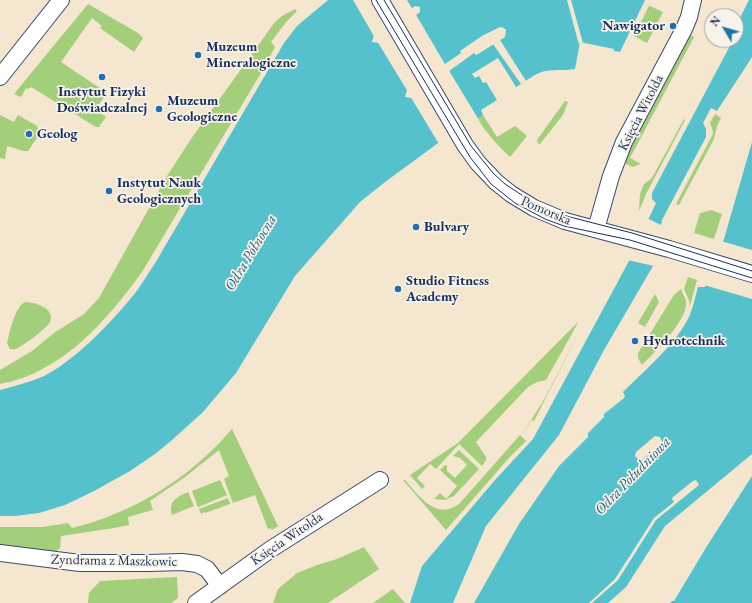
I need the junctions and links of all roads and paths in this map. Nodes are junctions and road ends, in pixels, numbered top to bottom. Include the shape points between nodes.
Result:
1 (61, 0) edge
2 (380, 0) edge
3 (692, 0) edge
4 (0, 77) edge
5 (596, 229) junction
6 (752, 274) edge
7 (380, 480) dead end
8 (0, 553) edge
9 (220, 586) junction
10 (196, 603) edge

1 - 4 street
2 - 5 street, Pomorska via 462,139 487,173 523,202 552,216
3 - 5 street, Księcia Witolda via 684,29 624,142
5 - 6 street, Pomorska
7 - 9 street, Księcia Witolda via 271,549
8 - 9 street, Zyndrama z Maszkowic via 80,563 197,564 207,569
9 - 10 street, Księcia Witolda

